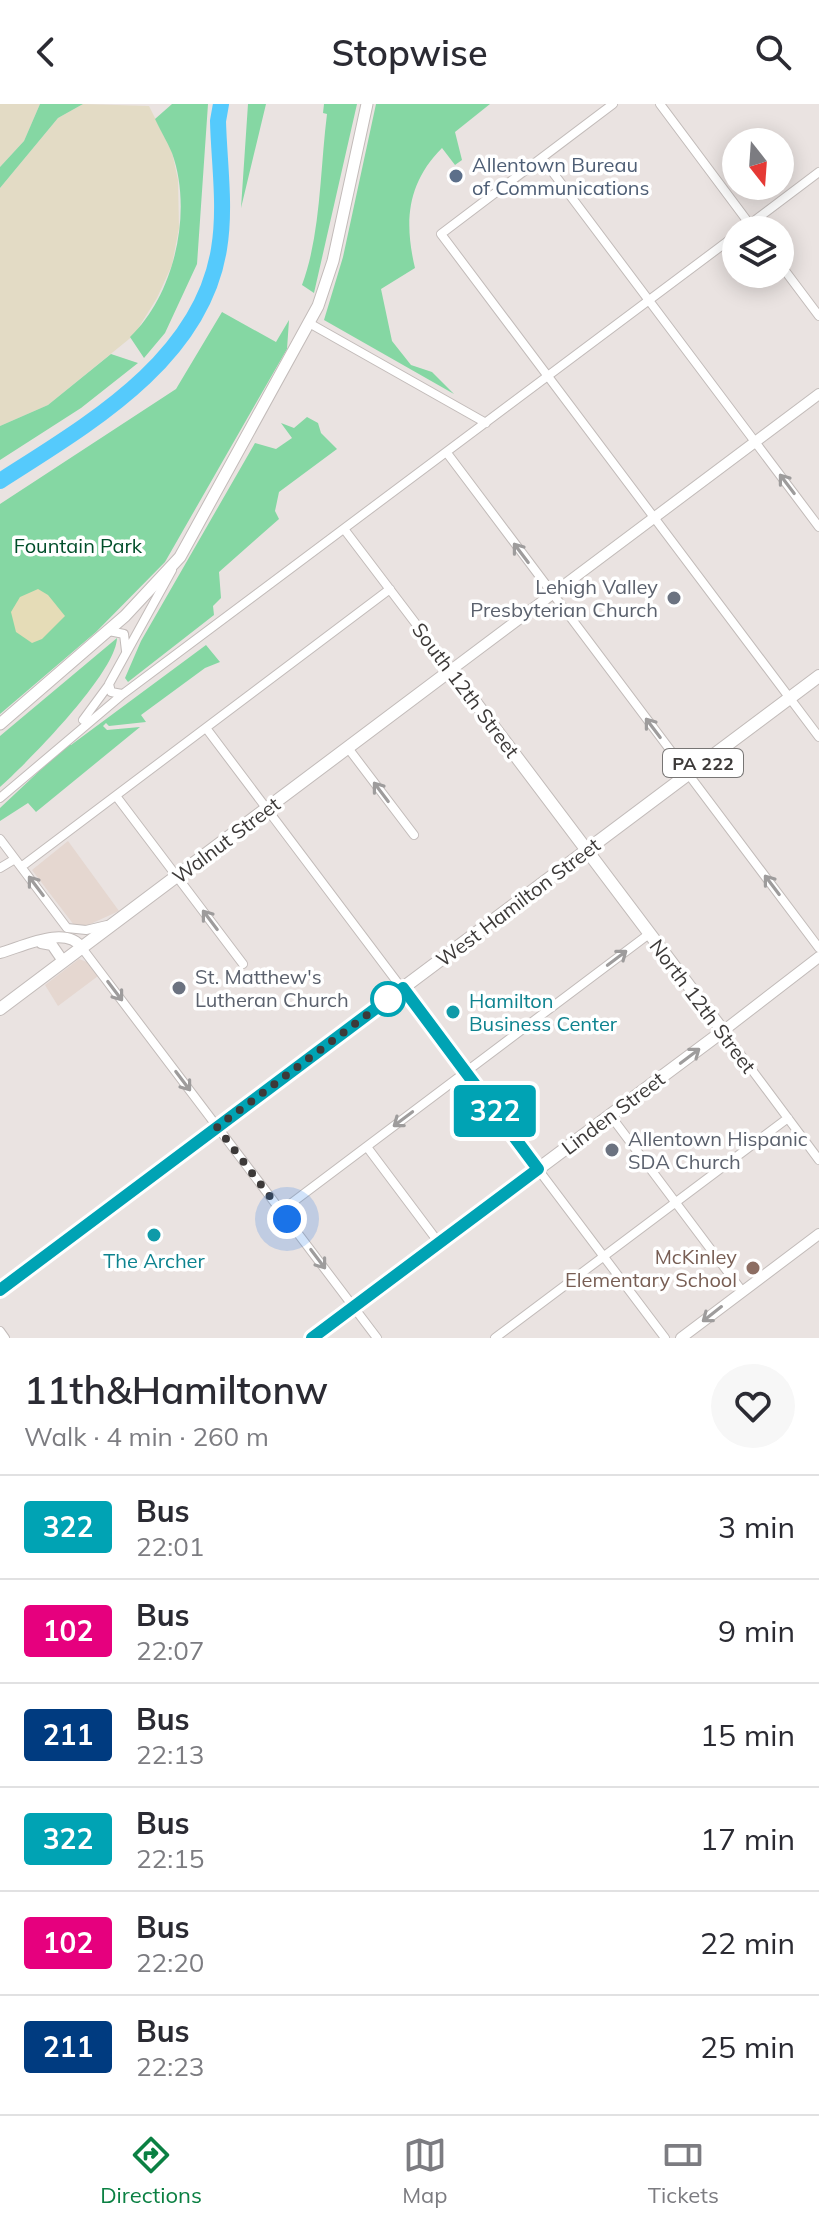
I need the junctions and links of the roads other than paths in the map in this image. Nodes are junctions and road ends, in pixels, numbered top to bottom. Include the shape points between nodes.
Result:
1 (367, 104) edge
2 (613, 104) edge
3 (660, 104) edge
4 (542, 158) junction
5 (819, 172) edge
6 (740, 216) edge
7 (764, 216) edge
8 (722, 245) edge
9 (794, 283) edge
10 (649, 300) junction
11 (819, 316) edge
12 (309, 323) junction
13 (548, 376) junction
14 (819, 394) edge
15 (486, 423) junction
16 (755, 442) junction
17 (447, 453) junction
18 (654, 517) junction
19 (819, 527) edge
20 (344, 529) junction
21 (180, 557) junction
22 (390, 589) junction
23 (552, 594) junction
24 (125, 616) junction
25 (109, 631) junction
26 (139, 631) junction
27 (125, 656) junction
28 (451, 670) junction
29 (819, 676) edge
30 (109, 684) junction
31 (123, 694) junction
32 (790, 698) junction
33 (0, 724) edge
34 (206, 728) junction
35 (70, 736) junction
36 (819, 737) edge
37 (348, 748) junction
38 (688, 775) junction
39 (116, 796) junction
40 (0, 798) edge
41 (266, 809) junction
42 (414, 835) dead end
43 (0, 839) edge
44 (587, 851) junction
45 (18, 863) junction
46 (0, 868) edge
47 (177, 877) junction
48 (119, 920) junction
49 (64, 932) junction
50 (649, 934) junction
51 (35, 943) junction
52 (82, 948) junction
53 (819, 948) edge
54 (0, 953) edge
55 (819, 957) edge
56 (63, 961) junction
57 (243, 964) dead end
58 (403, 988) junction
59 (0, 1009) edge
60 (723, 1031) junction
61 (465, 1072) junction
62 (610, 1115) junction
63 (788, 1118) junction
64 (217, 1127) junction
65 (367, 1147) junction
66 (819, 1160) edge
67 (538, 1169) junction
68 (676, 1203) junction
69 (281, 1211) junction
70 (819, 1234) edge
71 (439, 1243) junction
72 (604, 1256) junction
73 (0, 1290) edge
74 (742, 1291) junction
75 (354, 1308) junction
76 (0, 1331) edge
77 (5, 1338) edge
78 (312, 1338) edge
79 (377, 1338) edge
80 (495, 1338) edge
81 (665, 1338) edge
82 (681, 1338) edge

1 - 12 main road via 333,261
2 - 4 street
3 - 6 street
4 - 10 street
4 - 13 street via 441,234
5 - 7 street
8 - 10 street
9 - 11 street
10 - 13 street
10 - 16 street
12 - 15 street
12 - 21 main road
13 - 15 street
13 - 18 street
14 - 16 street
15 - 17 street
16 - 18 street
19 -> 16 street
17 - 20 street
23 -> 17 street
18 - 23 street
18 - 32 street
20 - 22 street, South 12th Street
20 - 31 street
21 - 24 main road
21 - 26 street
22 - 28 street, South 12th Street
22 - 34 street
23 - 28 street
38 -> 23 street
24 - 25 main road
24 - 26 street
25 - 27 street via 124,634
25 - 33 main road
26 - 27 street
27 - 30 street
28 - 37 main road, Walnut Street
28 - 44 main road, South 12th Street
29 - 32 main road, West Hamilton Street / PA 222
30 - 31 street via 111,692
30 - 35 street
31 - 35 street
32 - 36 street
32 - 38 main road, West Hamilton Street / PA 222
34 - 39 street
34 - 41 street
35 - 40 street
37 - 41 main road, Walnut Street
42 -> 37 street
38 - 44 main road, West Hamilton Street / PA 222
53 -> 38 street
39 - 45 street
39 - 47 street
41 - 47 main road, Walnut Street
41 - 58 street
43 - 45 street
44 - 50 main road, North 12th Street
44 - 58 main road, West Hamilton Street
45 - 46 street
49 -> 45 street
47 - 48 main road, Walnut Street
57 -> 47 street
48 - 49 street
48 - 52 main road, Walnut Street
49 - 51 street
49 - 52 street
50 - 60 main road, North 12th Street
61 -> 50 street
51 - 54 street
51 - 56 street via 52,945
52 - 56 main road, Walnut Street
52 -> 64 street
55 - 60 street
56 - 59 main road, Walnut Street
58 - 61 street
58 - 64 main road, West Hamilton Street
62 -> 60 main road, Linden Street
60 - 63 street, North 12th Street
61 -> 65 street
61 - 67 street
62 - 67 main road, Linden Street
62 - 68 street
63 - 66 street, North 12th Street
63 - 68 street
64 - 69 street
64 - 73 main road, West Hamilton Street
65 - 69 street
65 - 71 street
67 - 71 main road, Linden Street
67 - 72 street
68 - 72 street
68 - 74 street
69 -> 75 street
70 - 74 street
71 - 75 main road, Linden Street
72 - 80 street
72 - 81 street
74 -> 82 street
75 - 78 main road, Linden Street
75 - 79 street
76 - 77 street

